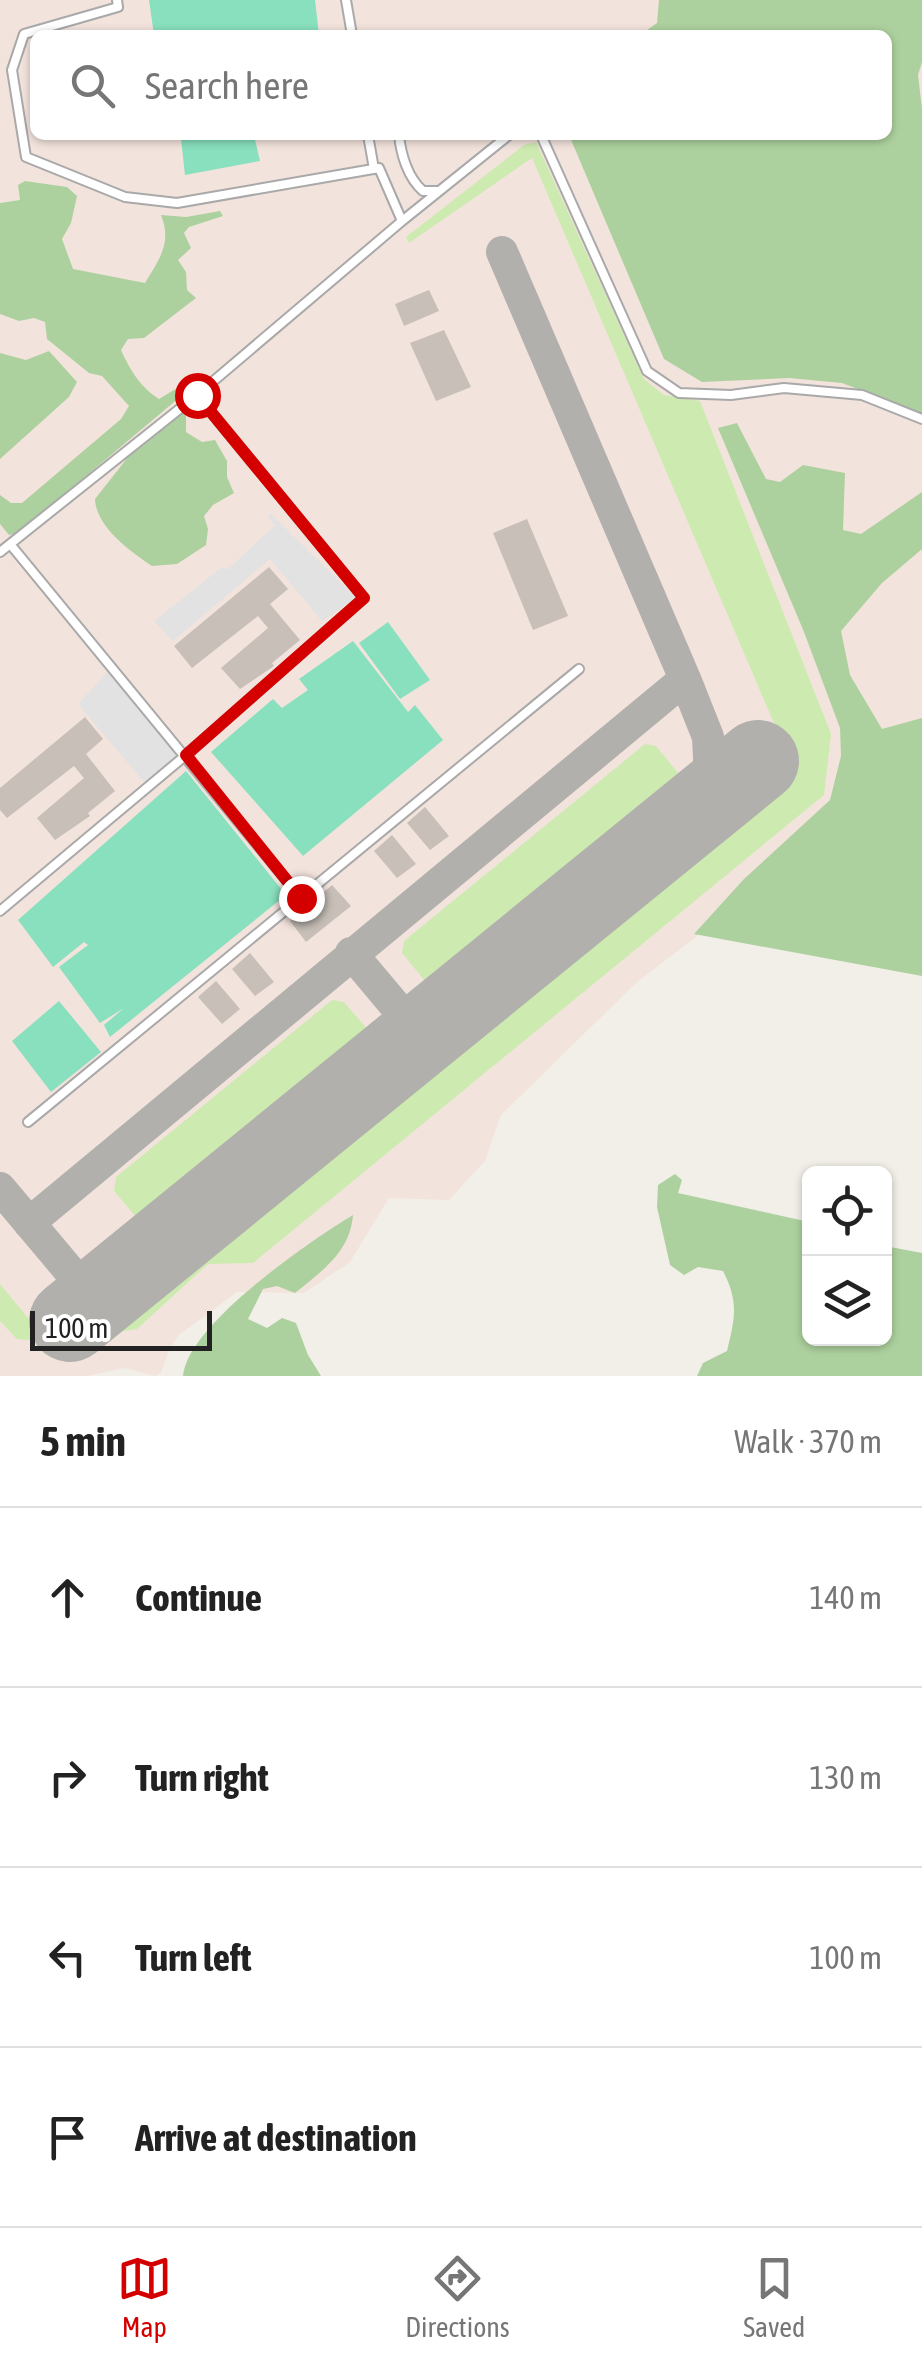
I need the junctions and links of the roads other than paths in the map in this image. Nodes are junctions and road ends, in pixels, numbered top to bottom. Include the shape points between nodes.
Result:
1 (117, 0) edge
2 (346, 0) edge
3 (38, 30) edge
4 (351, 30) edge
5 (30, 32) edge
6 (369, 140) edge
7 (400, 140) edge
8 (503, 140) edge
9 (543, 140) edge
10 (374, 168) junction
11 (442, 190) junction
12 (402, 221) junction
13 (197, 395) junction
14 (922, 419) edge
15 (10, 544) junction
16 (0, 552) edge
17 (579, 669) dead end
18 (186, 755) junction
19 (301, 898) junction
20 (0, 911) edge
21 (28, 1122) dead end

1 - 3 lane via 118,7
2 - 4 lane
5 - 10 lane via 12,70 26,157 126,197 177,204
6 - 10 lane
7 - 11 lane via 414,183 432,194
8 - 11 lane
9 - 14 lane via 648,371 679,393 784,388 862,395
10 - 12 lane via 380,168
11 - 12 lane
12 - 13 lane
13 - 15 lane
13 - 18 lane via 364,598
15 - 16 lane
15 - 18 lane
17 - 19 lane
18 - 19 lane
18 - 20 lane
19 - 21 lane

